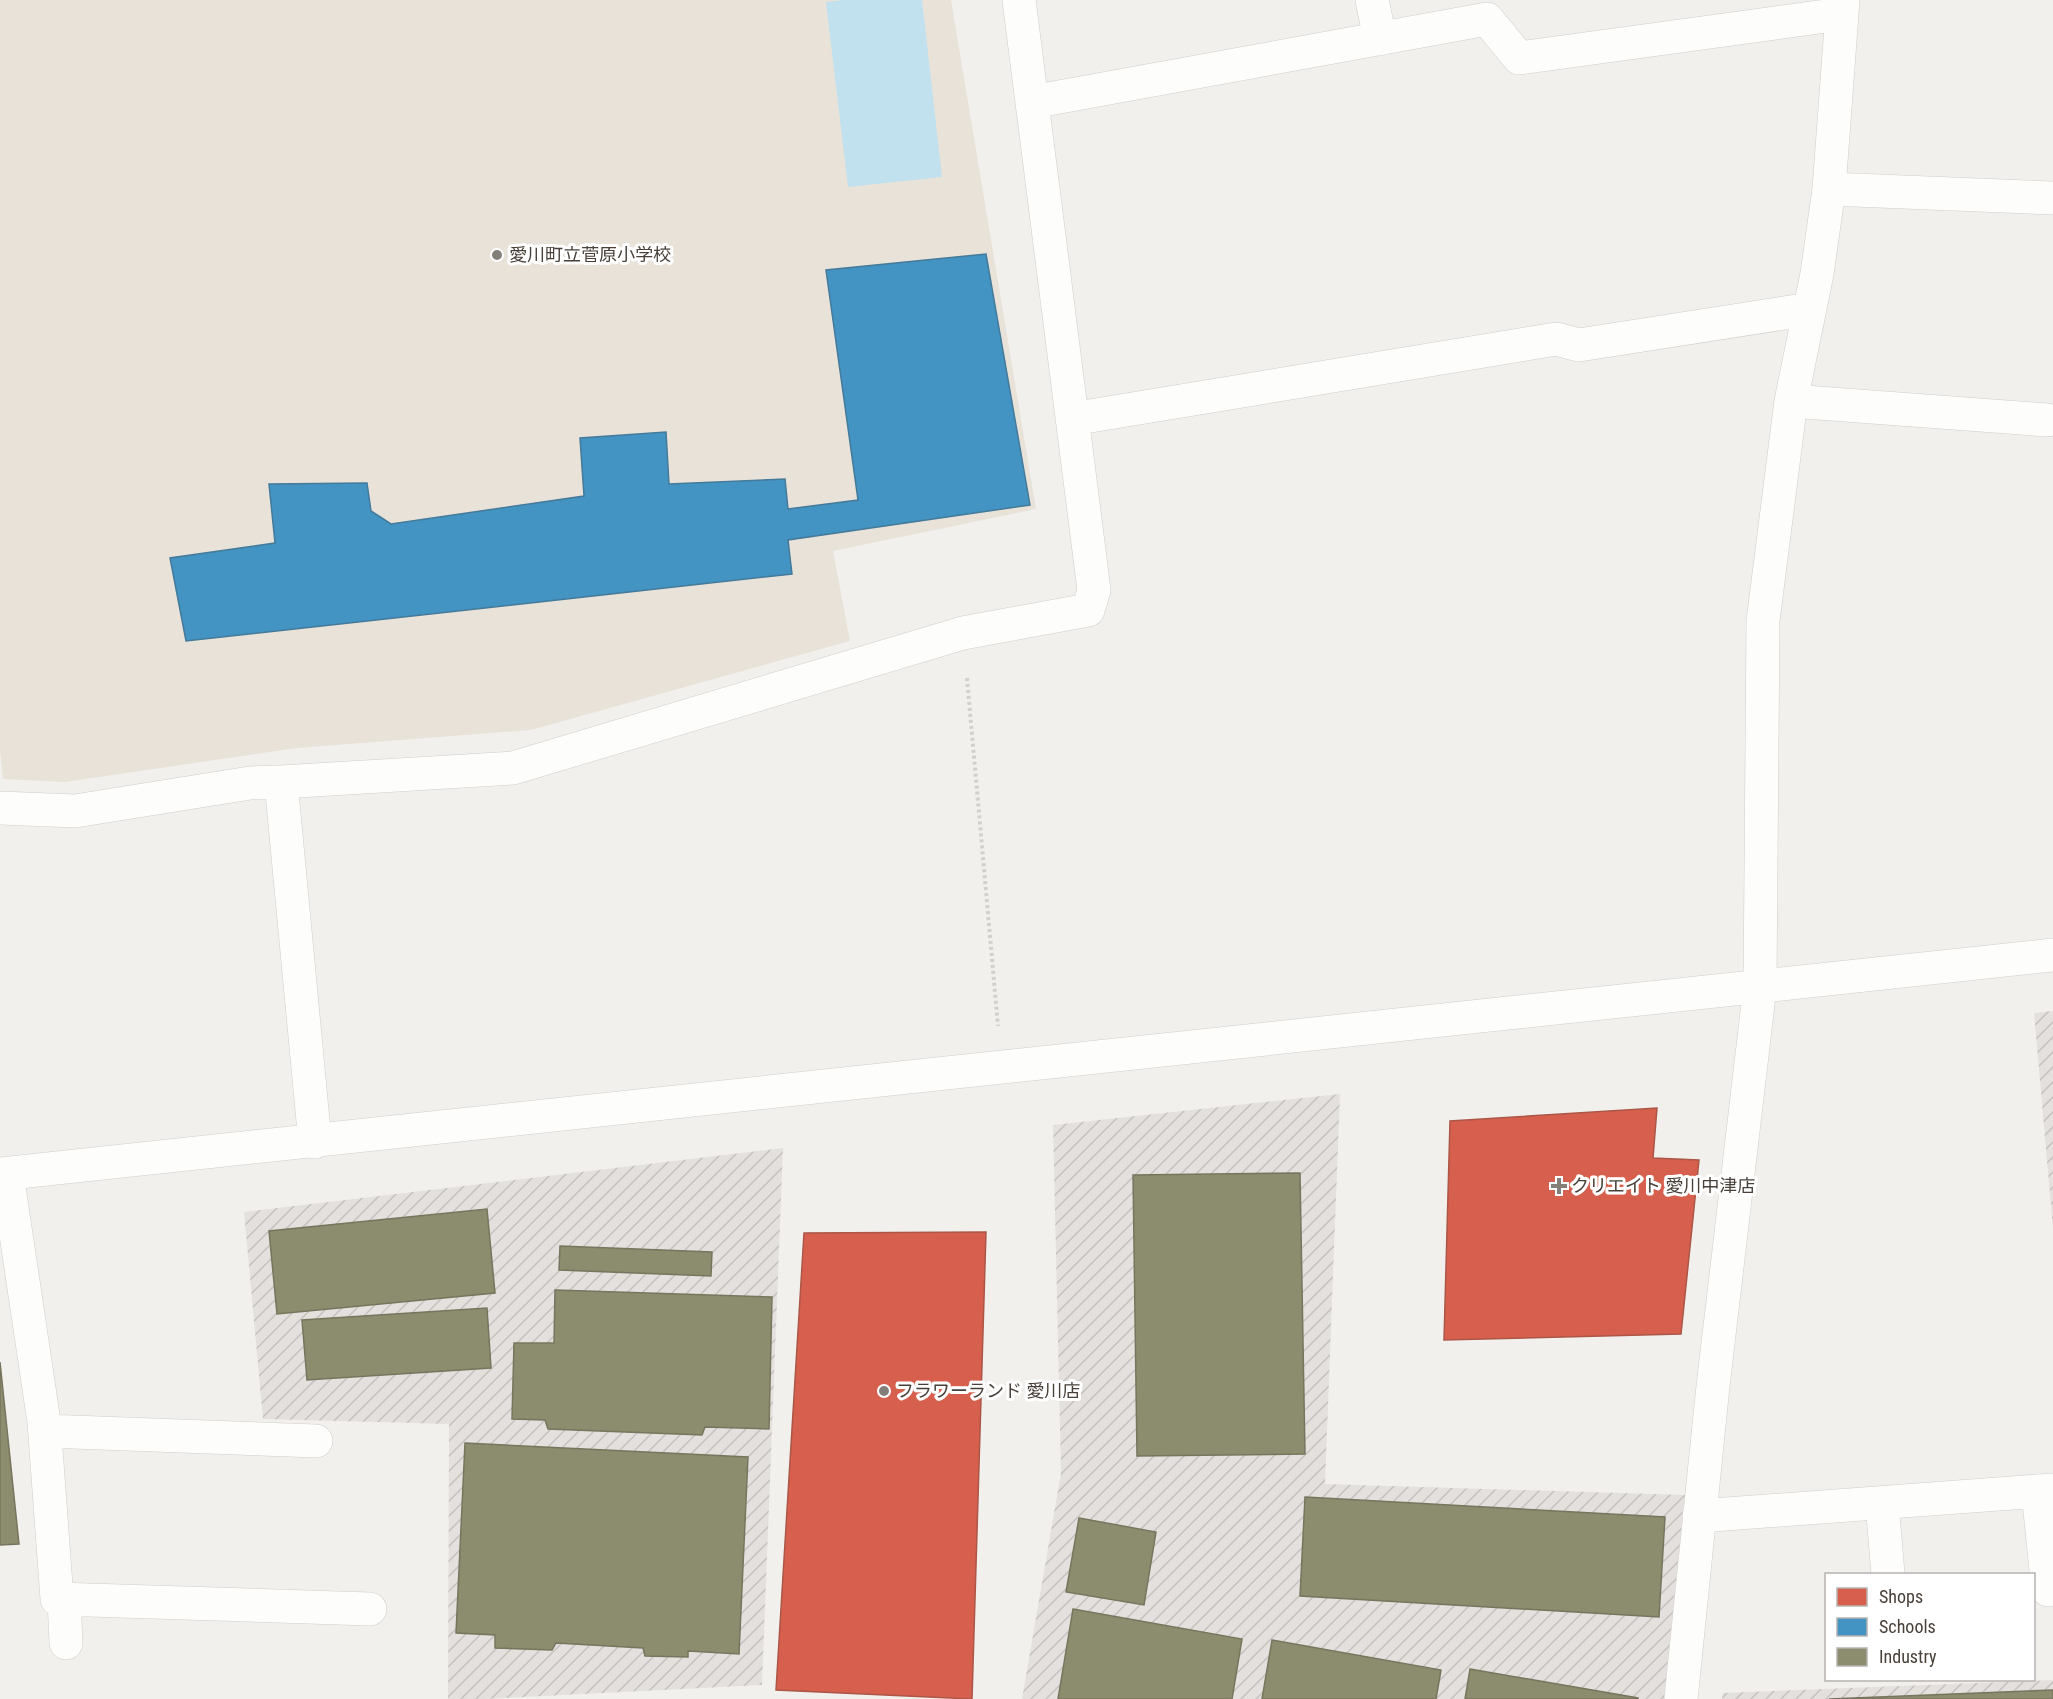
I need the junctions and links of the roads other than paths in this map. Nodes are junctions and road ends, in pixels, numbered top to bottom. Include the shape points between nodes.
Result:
1 (1019, 0) edge
2 (1372, 0) edge
3 (1842, 7) edge
4 (1380, 39) junction
5 (1032, 102) junction
6 (1829, 189) junction
7 (2053, 198) edge
8 (1810, 309) junction
9 (1791, 401) junction
10 (1072, 419) junction
11 (2048, 420) dead end
12 (281, 782) junction
13 (0, 808) edge
14 (2053, 956) edge
15 (1760, 987) junction
16 (315, 1142) junction
17 (3, 1174) edge
18 (45, 1431) junction
19 (316, 1441) dead end
20 (2045, 1490) edge
21 (1882, 1503) junction
22 (1699, 1516) junction
23 (1888, 1573) edge
24 (2049, 1590) dead end
25 (64, 1599) junction
26 (370, 1609) dead end
27 (66, 1643) dead end
28 (1681, 1699) edge

1 - 5 street
2 - 4 street
3 - 4 street via 1519,58 1487,20
3 - 6 street
4 - 5 street
5 - 10 street
6 - 7 street
6 - 8 street
8 - 9 street
8 - 10 street via 1579,345 1556,339
9 - 11 street
9 - 15 street via 1763,621
10 - 12 street via 1094,590 1088,610 963,633 513,768
12 - 13 street via 250,783 75,811
12 - 16 street
14 - 15 street
15 - 16 street
15 - 22 street
16 - 17 street
17 - 18 street
18 - 19 street
18 - 25 street via 57,1599
20 - 21 street
20 - 24 street
21 - 22 street
21 - 23 street
22 - 28 street
25 - 26 street
25 - 27 street

